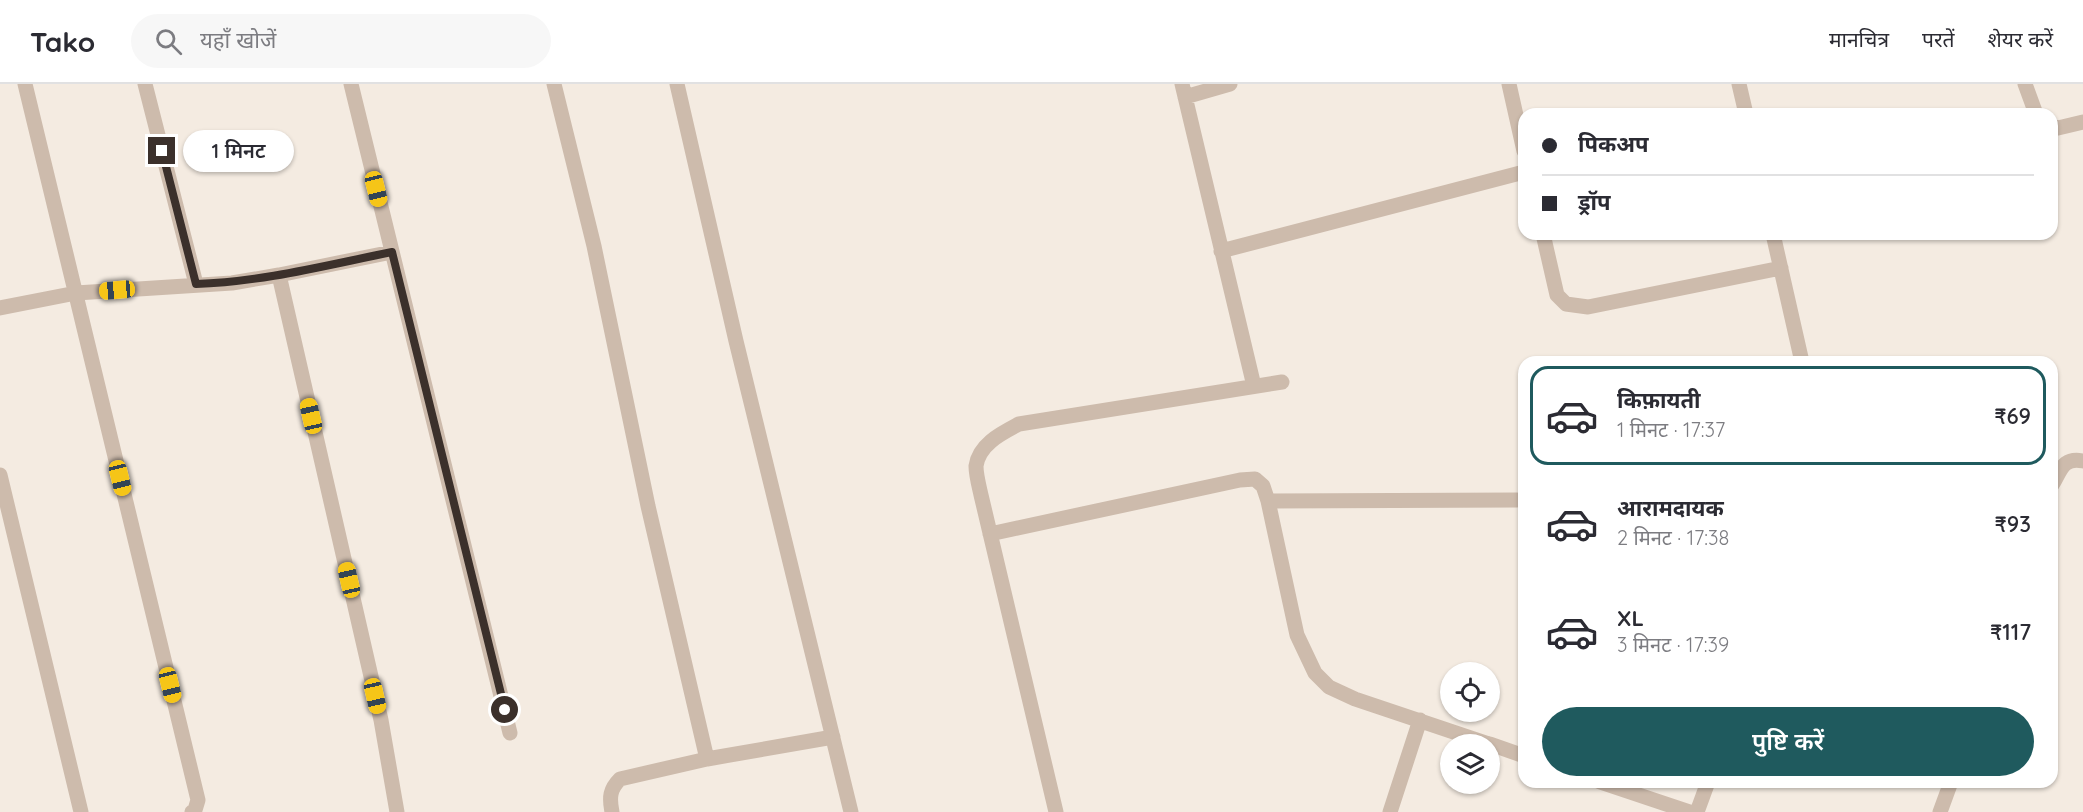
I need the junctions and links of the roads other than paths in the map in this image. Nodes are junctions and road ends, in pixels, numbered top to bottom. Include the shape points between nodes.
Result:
1 (25, 84) edge
2 (144, 84) edge
3 (351, 84) edge
4 (554, 84) edge
5 (677, 84) edge
6 (1230, 84) edge
7 (1509, 84) edge
8 (1739, 84) edge
9 (2025, 84) edge
10 (1183, 90) edge
11 (1745, 108) edge
12 (2034, 108) edge
13 (2083, 122) edge
14 (1518, 124) edge
15 (2058, 128) edge
16 (1518, 174) edge
17 (1544, 240) edge
18 (1774, 240) edge
19 (1221, 251) junction
20 (392, 252) junction
21 (1781, 268) junction
22 (279, 276) junction
23 (196, 284) junction
24 (76, 293) junction
25 (0, 308) edge
26 (1801, 356) edge
27 (1282, 382) dead end
28 (1254, 386) junction
29 (2083, 461) edge
30 (2058, 472) edge
31 (0, 475) edge
32 (1517, 500) dead end
33 (1268, 501) junction
34 (990, 534) junction
35 (1420, 720) junction
36 (510, 733) dead end
37 (1460, 734) edge
38 (833, 737) junction
39 (1500, 748) edge
40 (1518, 754) edge
41 (707, 759) junction
42 (1618, 788) edge
43 (1706, 788) edge
44 (1949, 788) edge
45 (81, 812) edge
46 (192, 812) edge
47 (398, 812) edge
48 (612, 812) edge
49 (851, 812) edge
50 (1056, 812) edge
51 (1390, 812) edge
52 (1690, 812) edge
53 (1697, 812) edge
54 (1940, 812) edge

1 - 24 street
2 - 23 street
3 - 20 street
4 - 41 street via 594,246 648,506
5 - 38 street
6 - 10 street
7 - 14 street
8 - 11 street
9 - 12 street
10 - 19 street
13 - 15 street
16 - 19 street
17 - 21 street via 1557,295 1566,304 1588,307
18 - 21 street
19 - 28 street
20 - 22 street
20 - 36 street
21 - 26 street
22 - 23 street
22 - 47 street via 381,720
23 - 24 street
24 - 25 street
24 - 46 street via 198,800
27 - 28 street
28 - 34 street via 1019,424 999,435 981,451 976,467
29 - 30 street via 2067,462
31 - 45 street
32 - 33 street
33 - 34 street via 1263,486 1255,479 1240,480
33 - 35 street via 1297,635 1315,673 1329,687 1355,699
34 - 50 street
35 - 37 street
35 - 51 street
38 - 41 street
38 - 49 street
39 - 40 street
41 - 48 street via 620,779 612,787
42 - 52 street
43 - 53 street
44 - 54 street

